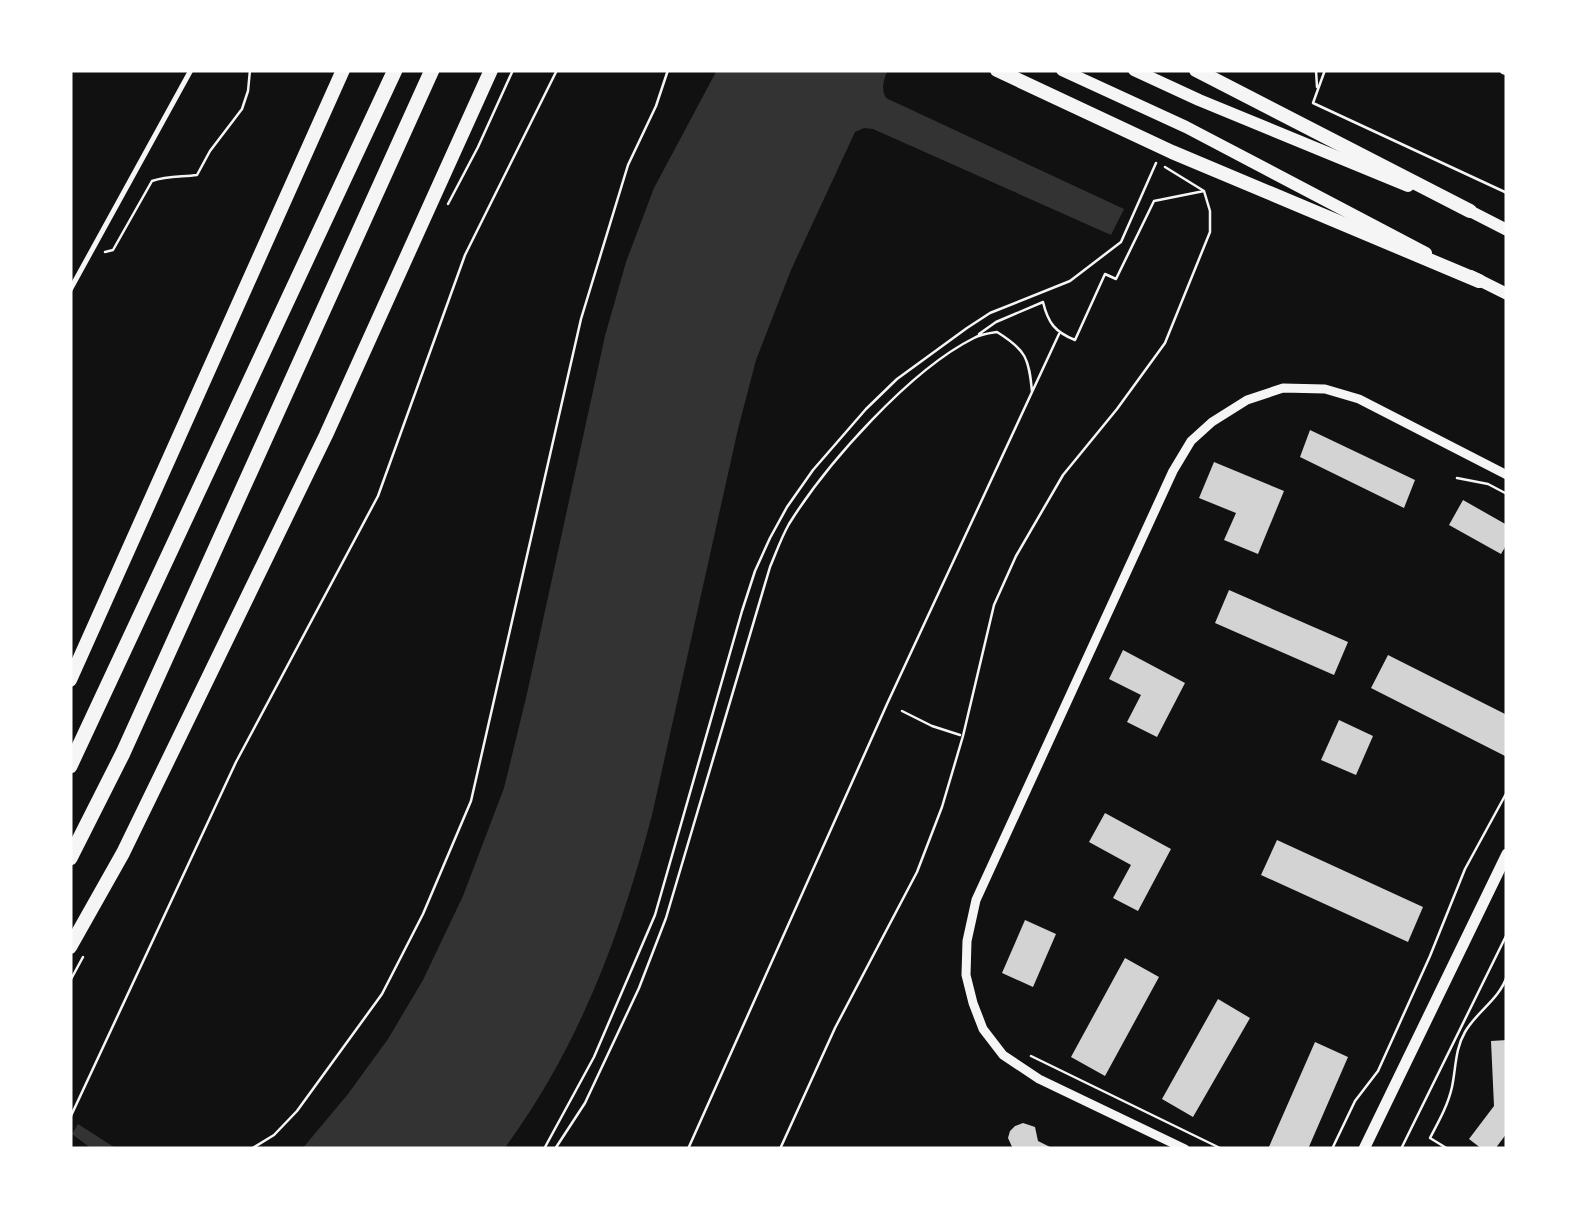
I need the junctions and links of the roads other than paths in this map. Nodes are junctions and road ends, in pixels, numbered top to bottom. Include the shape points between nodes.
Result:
1 (191, 70) edge
2 (342, 70) edge
3 (395, 70) edge
4 (432, 70) edge
5 (996, 70) edge
6 (1062, 70) edge
7 (1134, 70) edge
8 (488, 73) edge
9 (1203, 73) edge
10 (1470, 211) junction
11 (1507, 230) edge
12 (1479, 280) junction
13 (70, 290) edge
14 (1507, 294) edge
15 (1507, 475) edge
16 (70, 680) edge
17 (70, 766) edge
18 (1507, 854) edge
19 (70, 858) edge
20 (70, 947) edge
21 (1185, 1149) edge
22 (1364, 1149) edge

1 - 13 lane
2 - 16 main road
3 - 17 highway
4 - 19 highway via 124,753
5 - 12 main road via 1166,154
6 - 12 main road
7 - 10 main road
8 - 20 main road via 326,435
9 - 10 main road
10 - 11 main road
12 - 14 main road
15 - 21 street via 1359,399 1325,389 1283,388 1212,422 1190,441 1173,471 976,900 966,975 983,1028 1003,1055
18 - 22 street

